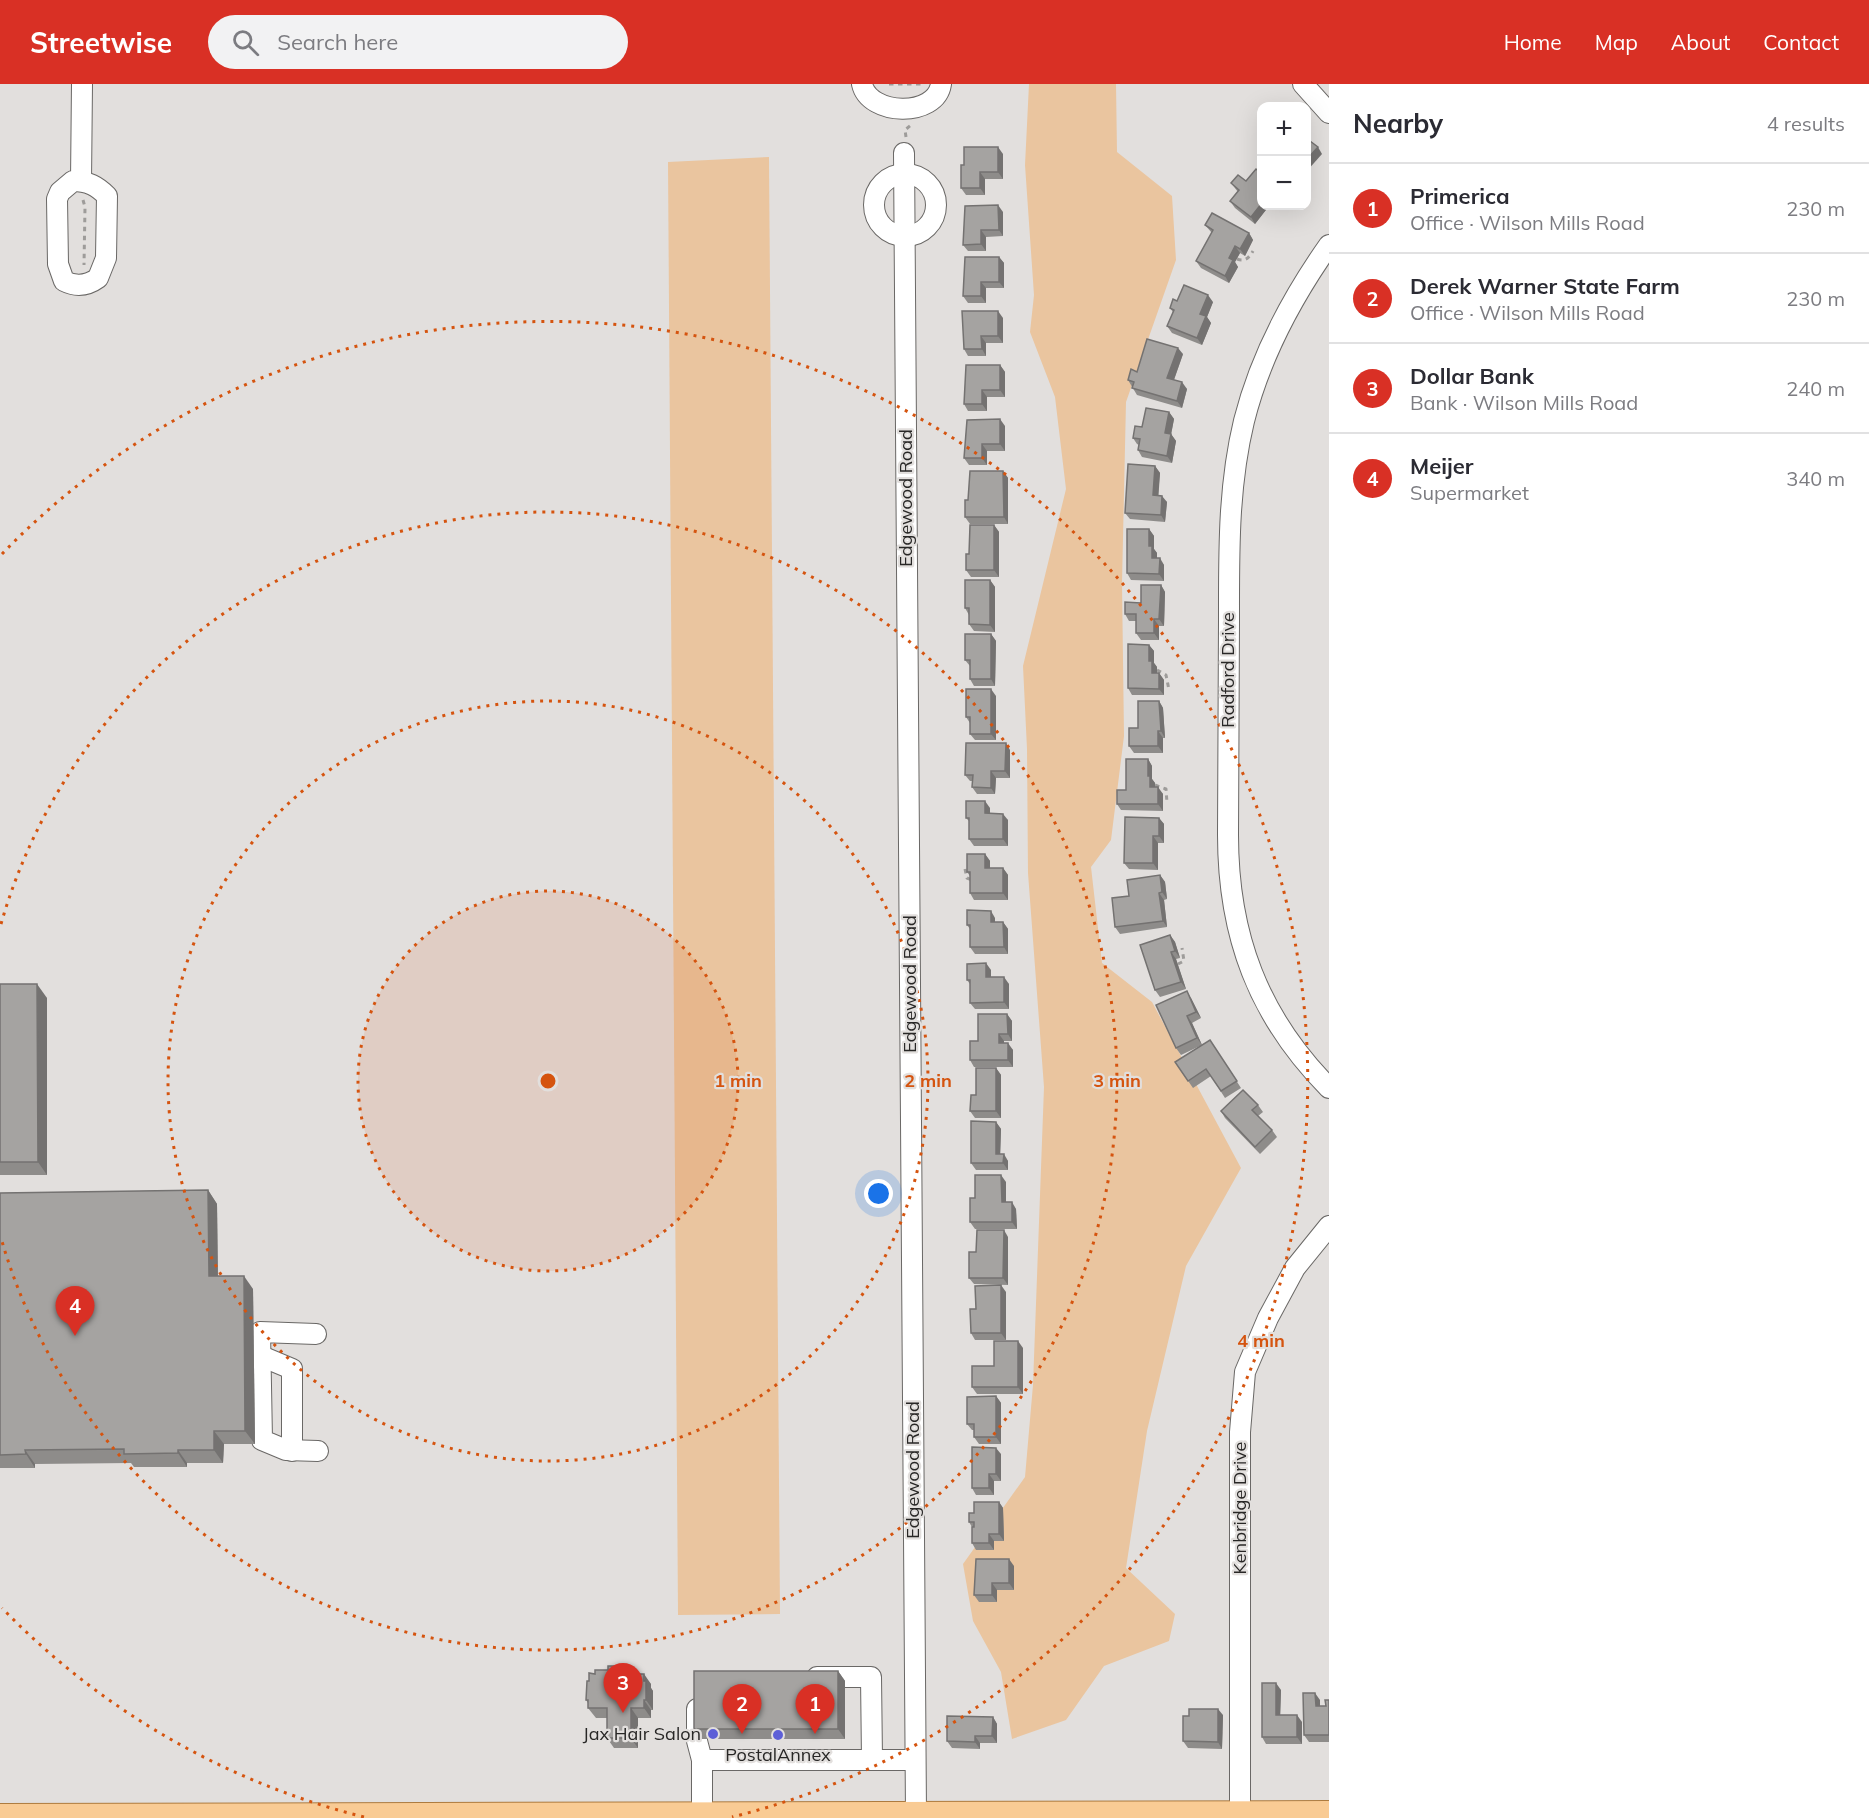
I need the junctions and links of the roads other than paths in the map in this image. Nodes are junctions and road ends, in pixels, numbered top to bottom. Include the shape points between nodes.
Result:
1 (82, 84) edge
2 (862, 84) edge
3 (941, 84) edge
4 (1303, 84) edge
5 (1329, 112) edge
6 (904, 153) dead end
7 (904, 174) junction
8 (81, 188) junction
9 (905, 236) junction
10 (1329, 245) edge
11 (1329, 1088) edge
12 (1329, 1226) edge
13 (316, 1334) dead end
14 (261, 1356) junction
15 (292, 1450) junction
16 (318, 1451) dead end
17 (801, 1677) edge
18 (697, 1687) edge
19 (872, 1759) junction
20 (702, 1760) junction
21 (915, 1760) junction
22 (916, 1814) junction
23 (1329, 1814) edge
24 (702, 1815) junction
25 (1240, 1815) junction
26 (0, 1817) edge

1 - 8 street
2 - 3 street via 871,101 883,106 915,108 933,101
4 - 5 street
6 - 7 street, Edgewood Road
7 - 9 street, Edgewood Road
7 - 9 street via 882,185 874,203 884,226
7 - 9 street via 926,182 936,204 928,226
8 - 8 street via 73,181 57,199 58,264 64,281 72,285 98,278 106,258 107,196 97,186
9 - 21 street, Edgewood Road
10 - 11 street, Radford Drive via 1282,319 1245,418 1235,465 1229,530 1228,835 1234,913 1254,979 1277,1026
12 - 25 street, Kenbridge Drive via 1295,1268 1245,1372 1240,1432
13 - 14 street via 260,1332
14 - 15 street via 292,1369
14 - 15 street via 262,1440
15 - 16 street
17 - 19 street via 871,1677
18 - 20 street via 697,1741
19 - 20 street
19 - 21 street
20 - 24 street
21 - 22 street, Edgewood Road
22 - 24 main road
22 - 25 main road
23 - 25 main road
24 - 26 main road

